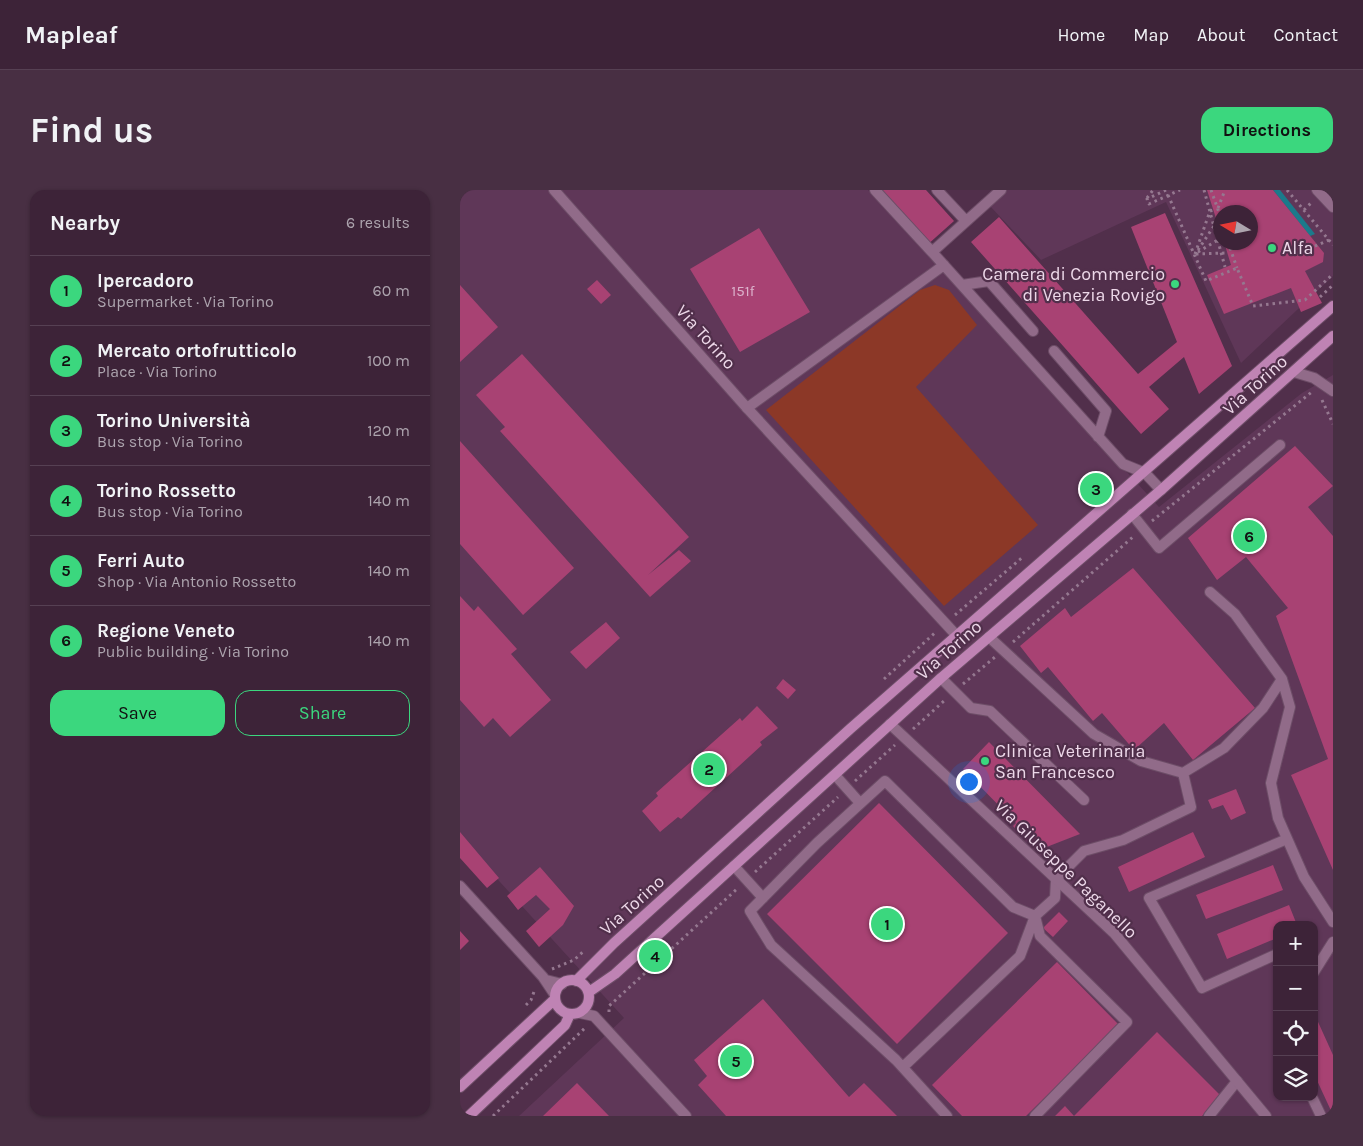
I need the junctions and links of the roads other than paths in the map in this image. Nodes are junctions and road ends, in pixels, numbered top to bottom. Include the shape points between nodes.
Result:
1 (554, 190) edge
2 (875, 190) edge
3 (937, 190) edge
4 (1001, 190) edge
5 (1317, 190) edge
6 (1333, 207) edge
7 (966, 221) junction
8 (932, 252) junction
9 (944, 265) junction
10 (962, 285) junction
11 (1333, 306) edge
12 (1033, 331) dead end
13 (1333, 336) edge
14 (1054, 351) dead end
15 (1294, 372) junction
16 (1333, 391) edge
17 (747, 408) junction
18 (1098, 437) junction
19 (1280, 446) dead end
20 (1145, 473) junction
21 (1161, 490) junction
22 (1132, 514) junction
23 (1210, 592) dead end
24 (957, 636) junction
25 (989, 637) junction
26 (941, 678) junction
27 (1282, 678) junction
28 (890, 724) junction
29 (1183, 773) junction
30 (835, 775) junction
31 (1084, 800) dead end
32 (860, 804) junction
33 (1287, 839) junction
34 (734, 866) junction
35 (1056, 879) junction
36 (460, 886) edge
37 (763, 898) junction
38 (1035, 916) junction
39 (1333, 922) edge
40 (1333, 942) edge
41 (1273, 956) edge
42 (1318, 966) edge
43 (546, 980) junction
44 (576, 980) junction
45 (562, 984) junction
46 (589, 992) junction
47 (555, 997) junction
48 (575, 1014) junction
49 (903, 1067) junction
50 (1237, 1081) junction
51 (460, 1087) edge
52 (1314, 1101) edge
53 (469, 1116) edge
54 (686, 1116) edge
55 (947, 1116) edge
56 (1035, 1116) edge
57 (1209, 1116) edge
58 (1266, 1116) edge
59 (1321, 1116) edge

1 - 17 street, Via Torino
2 - 8 street
3 - 7 street
4 - 7 street
5 - 6 street
7 - 8 street
8 - 9 street
9 - 10 street
9 - 17 street
10 - 12 street via 989,281
10 - 18 street
11 - 20 street, Via Torino
13 - 15 street, Via Torino
14 - 18 street via 1106,411
15 - 16 street via 1314,378
15 - 21 street, Via Torino
17 - 24 street, Via Torino
18 - 20 street via 1123,464
19 - 22 street via 1160,548
20 - 21 street
20 - 24 street, Via Torino
21 - 22 street, Via Torino
22 - 25 street, Via Torino
23 - 27 street via 1235,614
24 - 44 street, Via Torino via 776,796
25 - 26 street, Via Torino
25 - 29 street via 1094,734 1141,761
26 - 28 street, Via Torino
26 - 31 street via 971,708 990,711
27 - 29 street via 1263,708 1224,748
27 - 33 street via 1290,706 1271,783 1278,818
28 - 30 street, Via Torino
28 - 35 street, Via Giuseppe Paganello
29 - 35 street via 1191,807 1123,840 1084,851
30 - 32 street
30 - 34 street, Via Torino
32 - 37 street
32 - 38 street via 884,781 1013,907
33 - 39 street via 1304,877
33 - 41 street via 1149,898 1202,988
34 - 37 street
34 - 46 street, Via Torino via 615,974
35 - 38 street via 1055,898
35 - 50 street, Via Giuseppe Paganello via 1114,933
36 - 43 street
37 - 49 street via 750,911 771,945
38 - 49 street via 1020,956
38 - 56 street via 1040,936 1127,1022
40 - 42 street
43 - 45 street
43 - 47 street
44 - 45 street
44 - 46 street
45 - 47 street
46 - 48 street via 587,1006
47 - 48 street via 559,1008
47 - 51 street
48 - 53 street
48 - 54 street via 594,1016
49 - 55 street
50 - 57 street
50 - 58 street, Via Giuseppe Paganello
52 - 59 street

